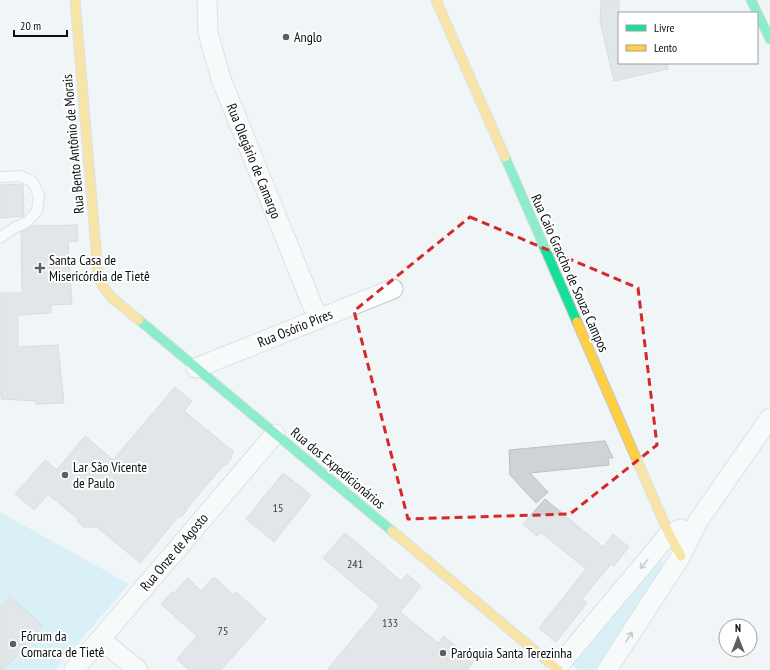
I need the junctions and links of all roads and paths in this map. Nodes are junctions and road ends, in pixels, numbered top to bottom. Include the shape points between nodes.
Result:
1 (75, 0) edge
2 (207, 0) edge
3 (436, 0) edge
4 (751, 0) edge
5 (757, 12) edge
6 (758, 14) edge
7 (770, 39) edge
8 (0, 178) edge
9 (0, 238) edge
10 (102, 285) joint
11 (393, 288) dead end
12 (318, 319) junction
13 (196, 368) junction
14 (770, 418) edge
15 (275, 434) junction
16 (698, 520) junction
17 (669, 534) junction
18 (681, 556) junction
19 (100, 639) junction
20 (557, 669) edge
21 (74, 670) edge
22 (138, 670) edge
23 (607, 670) edge

1 - 10 street, Rua Bento Antônio de Morais via 98,272
2 - 12 street, Rua Olegário de Camargo via 208,33 221,79
3 - 17 street, Rua Caio Graccho de Souza Campos
4 - 5 street
6 - 7 street
8 - 9 lane via 21,176 33,182 39,196 37,211 27,222
10 - 13 street, Rua dos Expedicionários via 112,298
11 - 12 street, Rua Osório Pires
12 - 13 street, Rua Osório Pires
13 - 15 street, Rua dos Expedicionários
14 - 16 street
15 - 19 street, Rua Onze de Agosto
15 - 20 street, Rua dos Expedicionários
16 - 17 street
16 - 18 street
17 - 18 street, Rua Caio Graccho de Souza Campos
17 -> 20 street
23 -> 18 street
19 - 21 street, Rua Onze de Agosto
19 - 22 street

